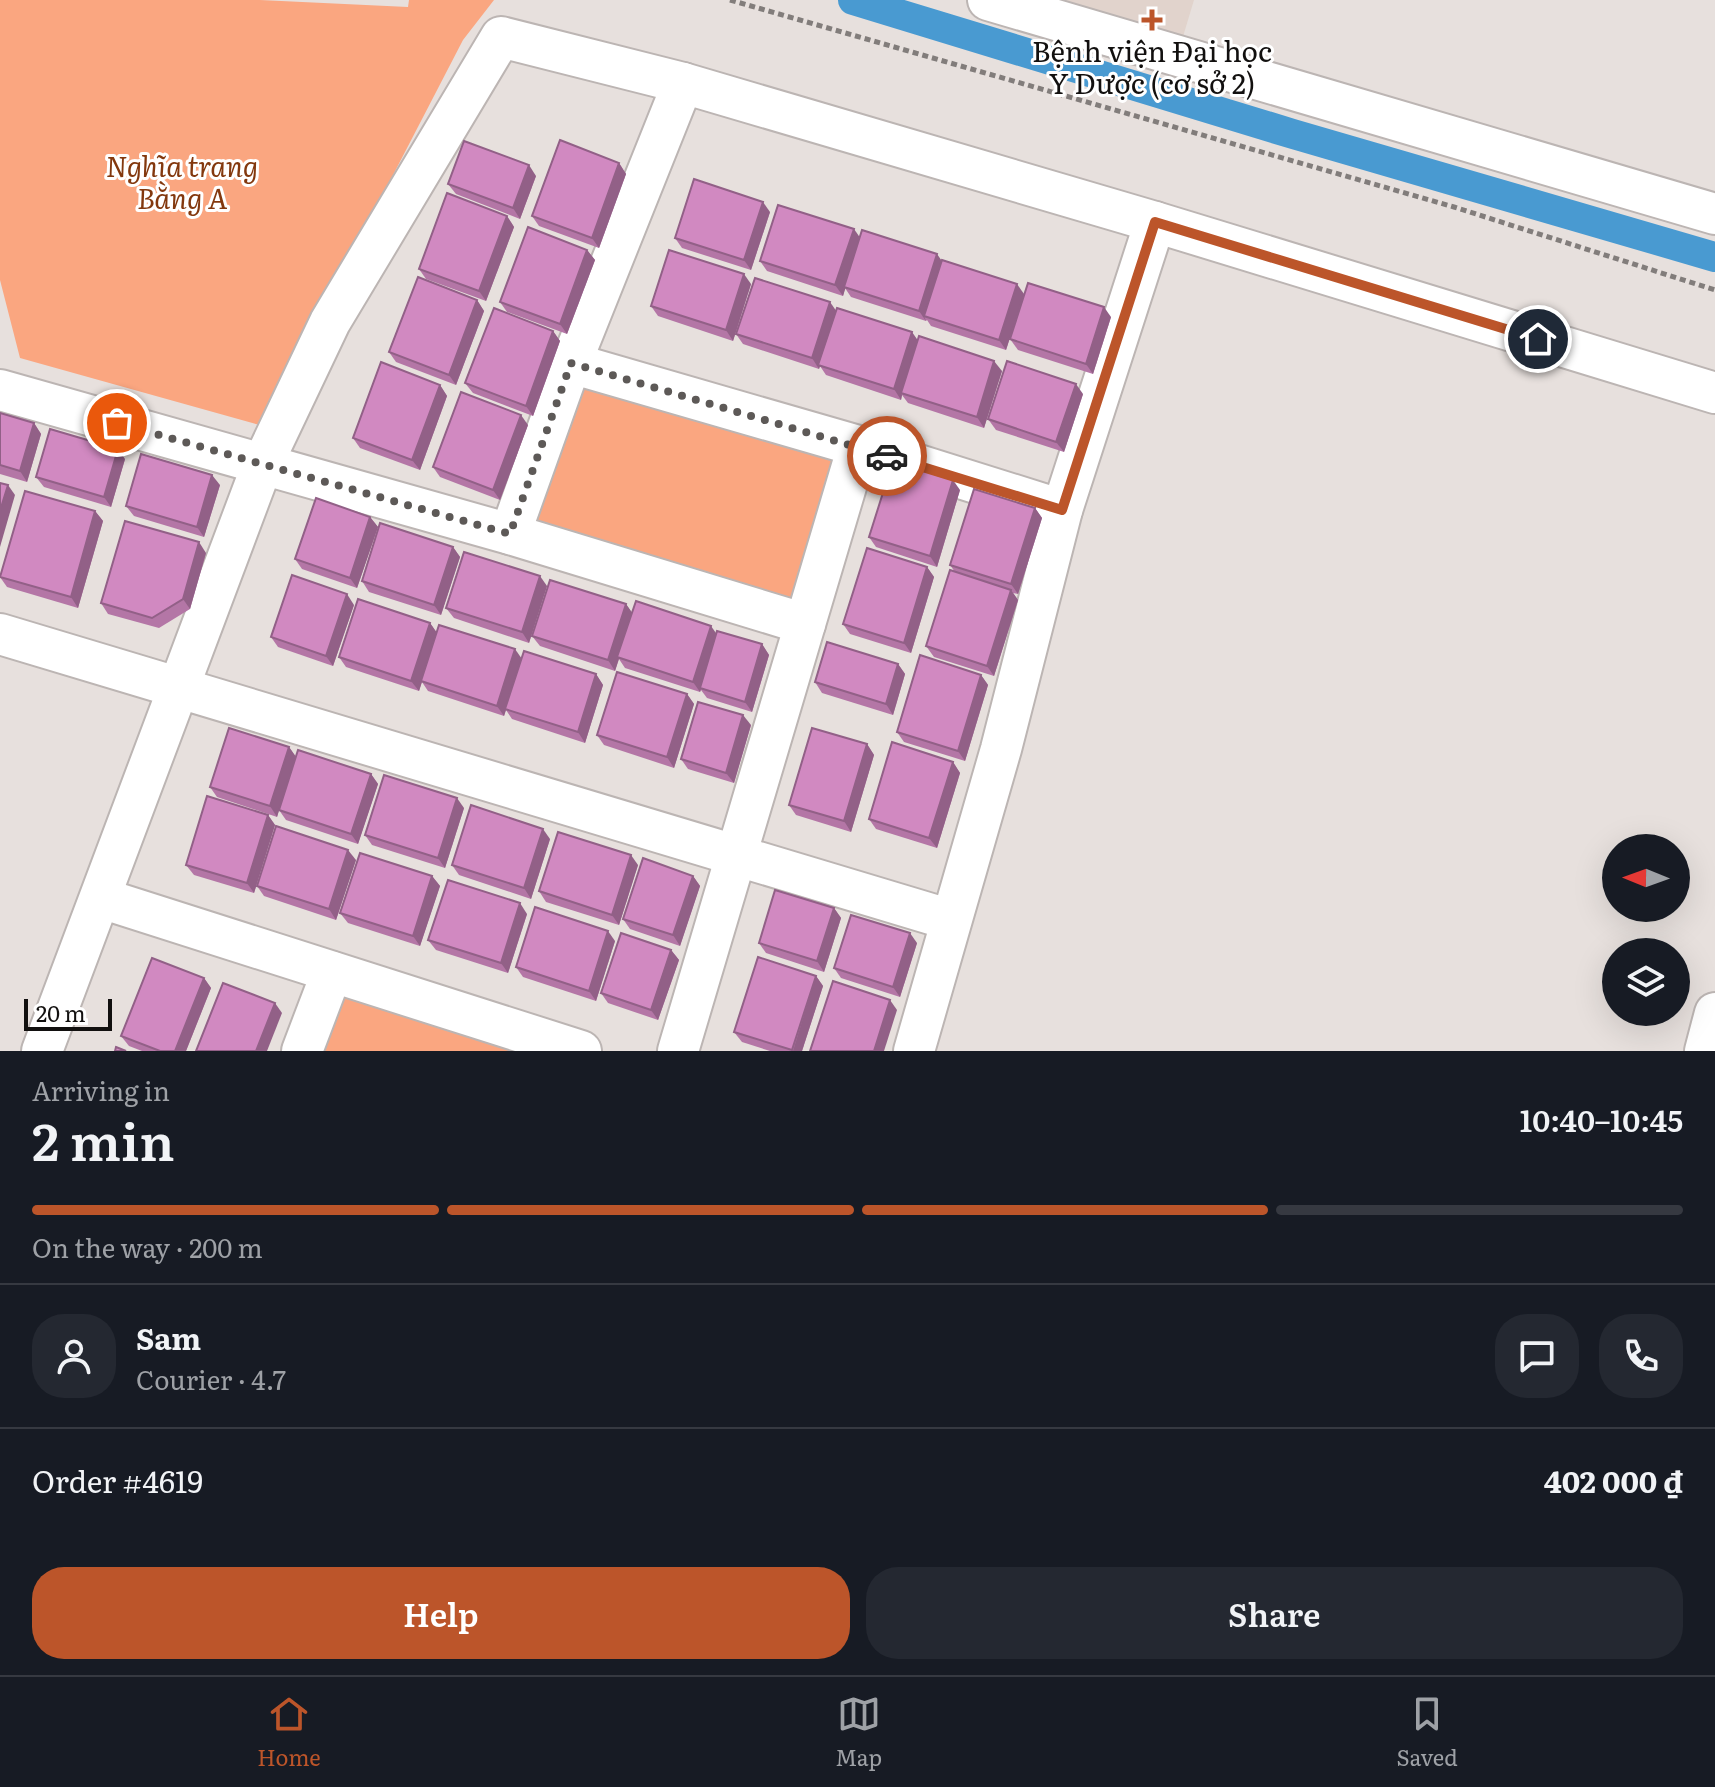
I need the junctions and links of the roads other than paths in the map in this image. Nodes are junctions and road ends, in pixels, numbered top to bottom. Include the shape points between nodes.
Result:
1 (988, 0) edge
2 (683, 83) junction
3 (1715, 214) edge
4 (1155, 222) junction
5 (571, 363) junction
6 (0, 390) edge
7 (1715, 393) edge
8 (858, 446) junction
9 (263, 463) junction
10 (1062, 510) junction
11 (510, 534) junction
12 (805, 624) junction
13 (0, 634) edge
14 (181, 687) junction
15 (736, 855) junction
16 (101, 898) junction
17 (951, 920) junction
18 (332, 972) junction
19 (1715, 1013) edge
20 (42, 1051) edge
21 (302, 1051) edge
22 (581, 1051) edge
23 (678, 1051) edge
24 (914, 1051) edge
25 (1705, 1051) edge

1 - 3 street
2 - 4 street
2 - 5 street
2 - 9 street via 501,37 330,322
4 - 7 street
4 - 10 street
5 - 8 street
5 - 11 street
6 - 9 street
8 - 10 street
8 - 12 street
9 - 11 street
9 - 14 street
10 - 17 street
11 - 12 street
12 - 15 street
13 - 14 street
14 - 15 street
14 - 16 street
15 - 17 street
15 - 23 street
16 - 18 street
16 - 20 street
17 - 24 street
18 - 21 street
18 - 22 street
19 - 25 street

